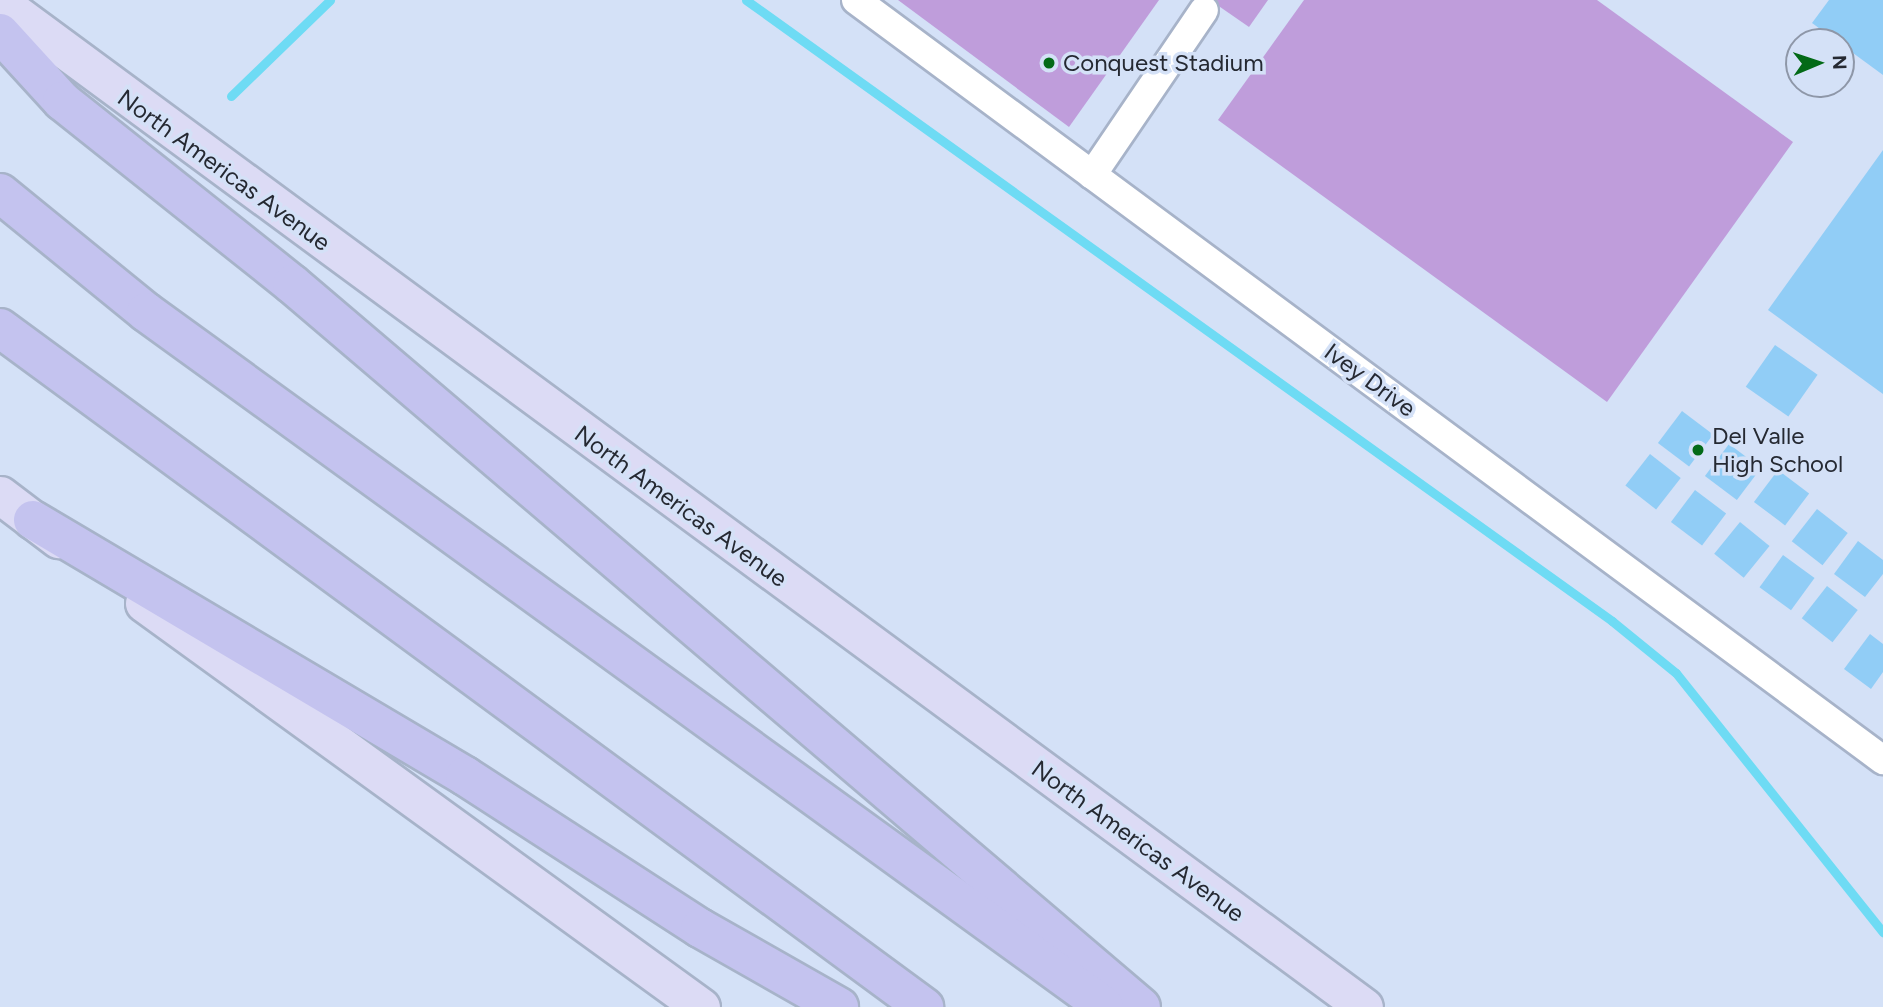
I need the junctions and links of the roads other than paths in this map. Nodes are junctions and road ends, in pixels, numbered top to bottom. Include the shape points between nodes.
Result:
1 (856, 0) edge
2 (0, 2) edge
3 (1205, 10) dead end
4 (0, 33) edge
5 (1092, 174) junction
6 (0, 193) edge
7 (0, 328) edge
8 (0, 495) edge
9 (33, 520) junction
10 (1883, 760) edge
11 (701, 1007) edge
12 (839, 1007) edge
13 (924, 1007) edge
14 (1106, 1007) edge
15 (1142, 1007) edge
16 (1364, 1007) edge

1 - 5 street, Ivey Drive
2 - 16 main road, North Americas Avenue
3 - 5 street
4 - 15 highway via 62,101 302,293
5 - 10 street, Ivey Drive
6 - 14 highway via 146,312
7 - 13 highway
8 - 9 main road
9 - 11 main road
9 - 12 highway via 465,776 700,928

